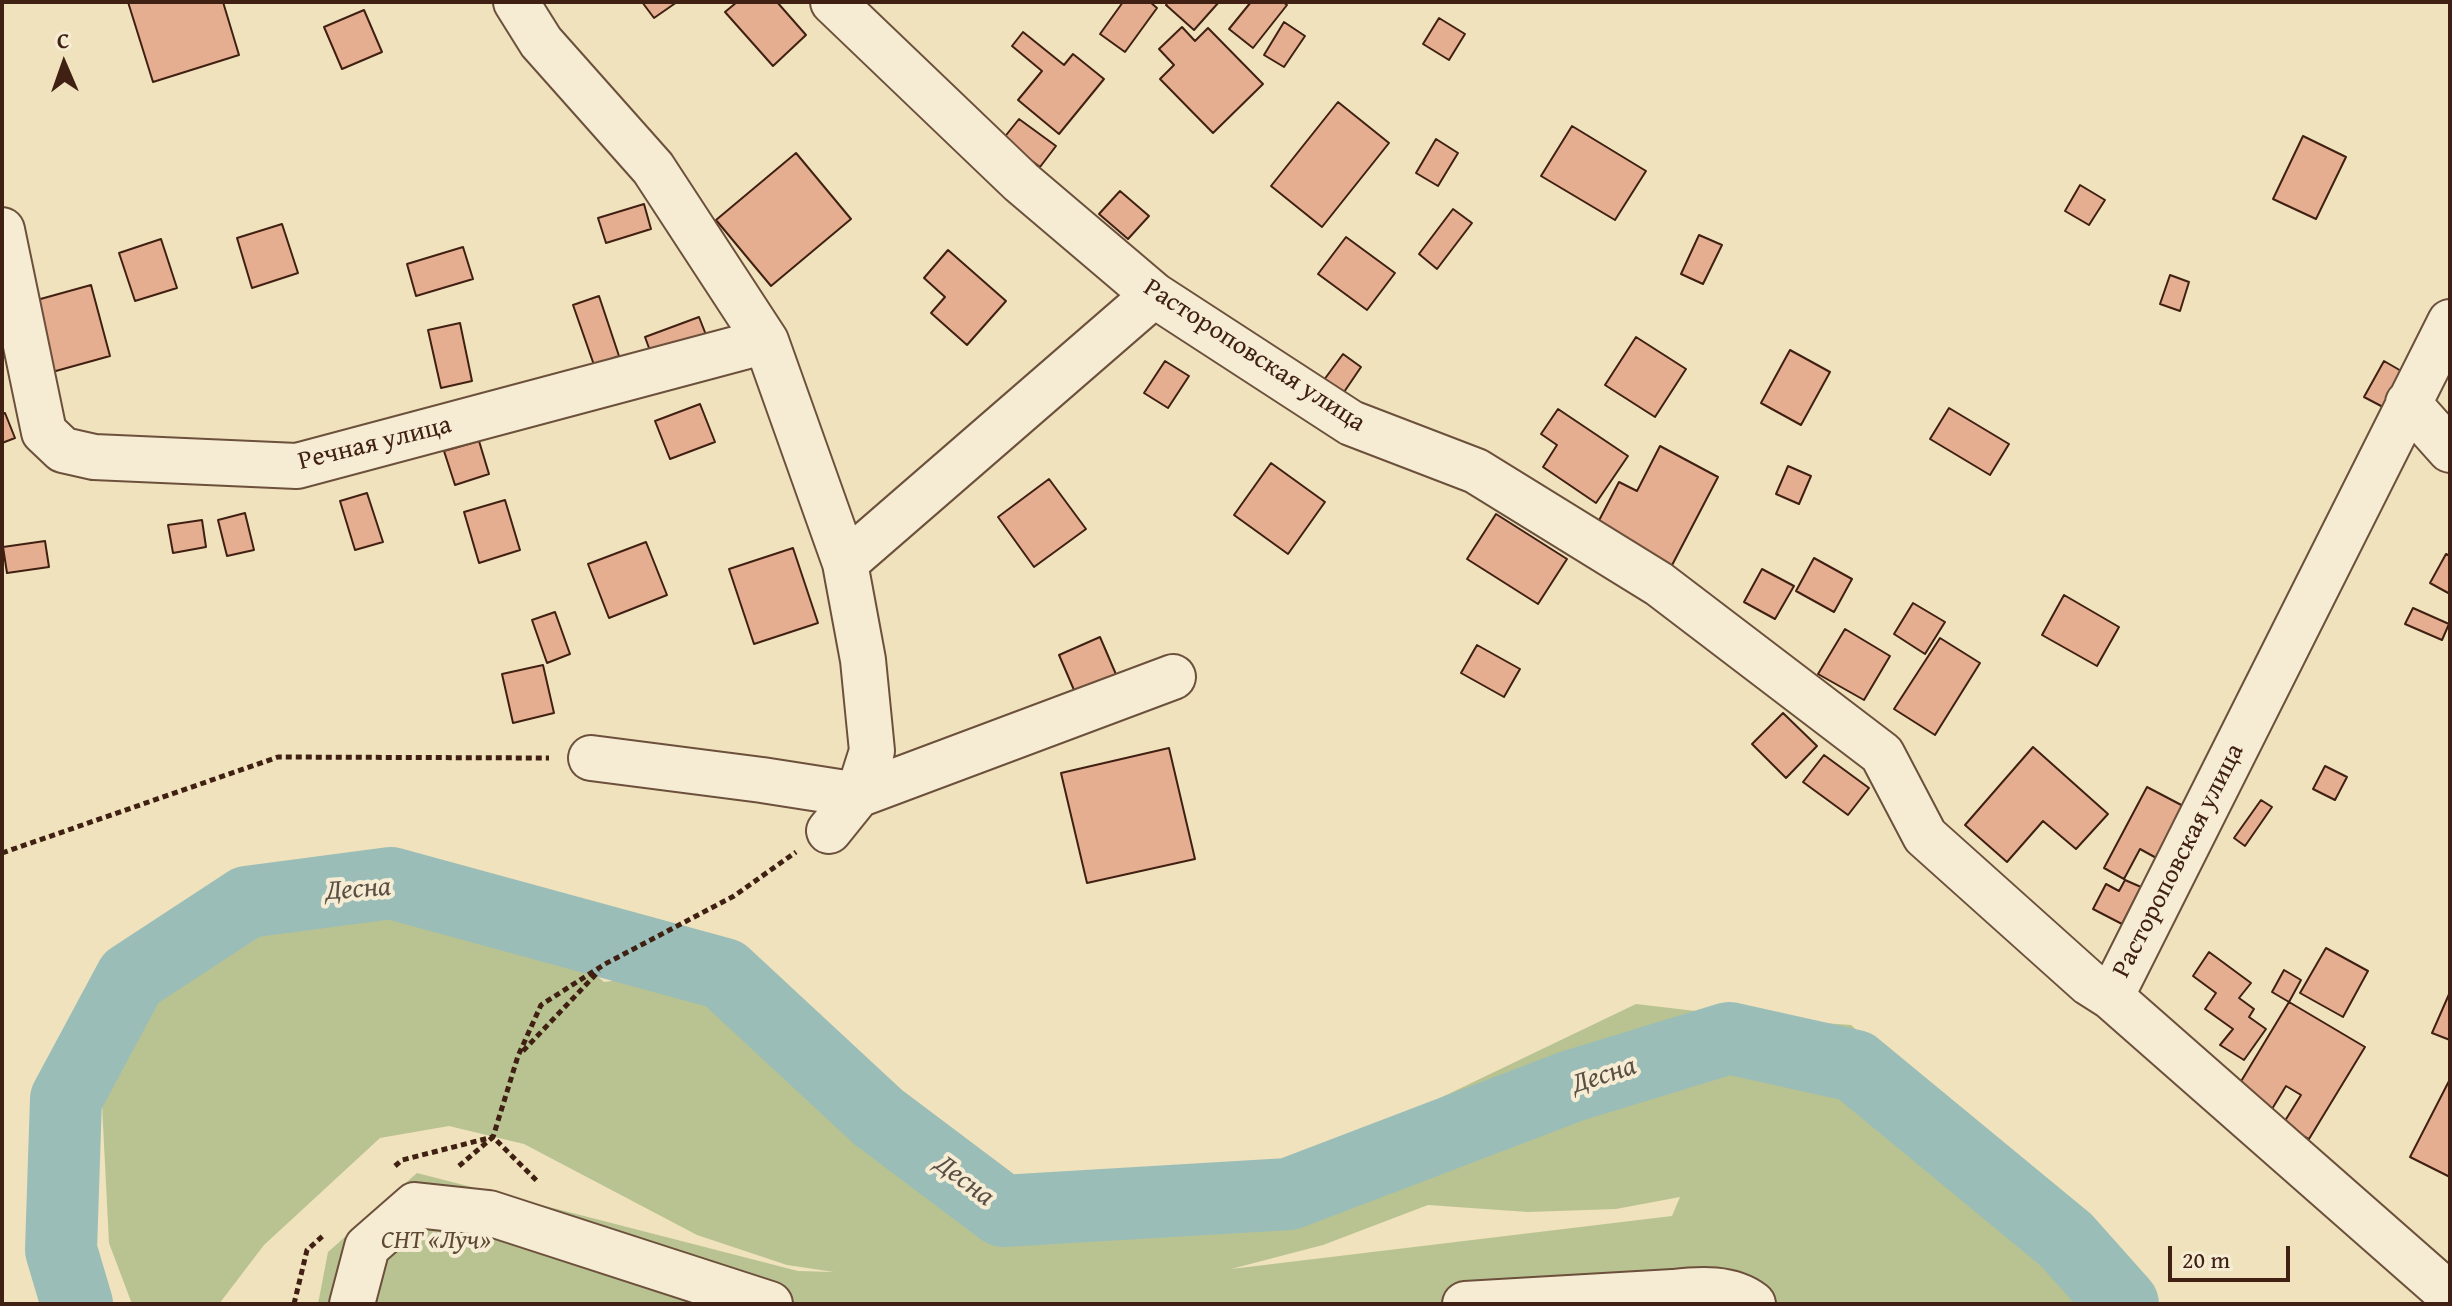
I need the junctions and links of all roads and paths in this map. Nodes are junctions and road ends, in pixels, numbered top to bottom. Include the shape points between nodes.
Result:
1 (516, 2) edge
2 (833, 2) edge
3 (2, 230) edge
4 (1154, 295) junction
5 (2450, 322) edge
6 (766, 341) junction
7 (2408, 403) junction
8 (2450, 450) edge
9 (845, 563) junction
10 (1173, 677) dead end
11 (591, 758) joint
12 (858, 795) junction
13 (829, 831) joint
14 (2, 853) edge
15 (605, 964) junction
16 (2111, 997) junction
17 (518, 1056) junction
18 (391, 1170) dead end
19 (328, 1230) dead end
20 (2450, 1295) edge
21 (1670, 1298) edge
22 (294, 1304) edge
23 (352, 1304) edge
24 (770, 1304) edge
25 (1465, 1304) edge
26 (1753, 1304) edge

1 - 6 street via 541,42 653,168
2 - 4 street, Растороповская улица via 1021,182
3 - 6 street, Речная улица via 44,432 63,450 94,457 297,466
4 - 9 street
4 - 16 street, Растороповская улица via 1351,423 1476,471 1659,584 1882,754 1925,836
5 - 7 street, Растороповская улица
6 - 9 street
7 - 8 street
7 - 16 street, Растороповская улица
9 - 12 street via 863,660 872,751
10 - 12 street
11 - 12 street
11 - 14 path via 278,757
12 - 13 street
13 - 15 path via 734,896
15 - 17 path
15 - 17 path via 541,1005
16 - 20 street, Растороповская улица
17 - 18 path via 493,1137 402,1160
19 - 22 path via 307,1250
21 - 25 street
21 - 26 street via 1705,1288
23 - 24 street via 367,1247 415,1205 489,1213

